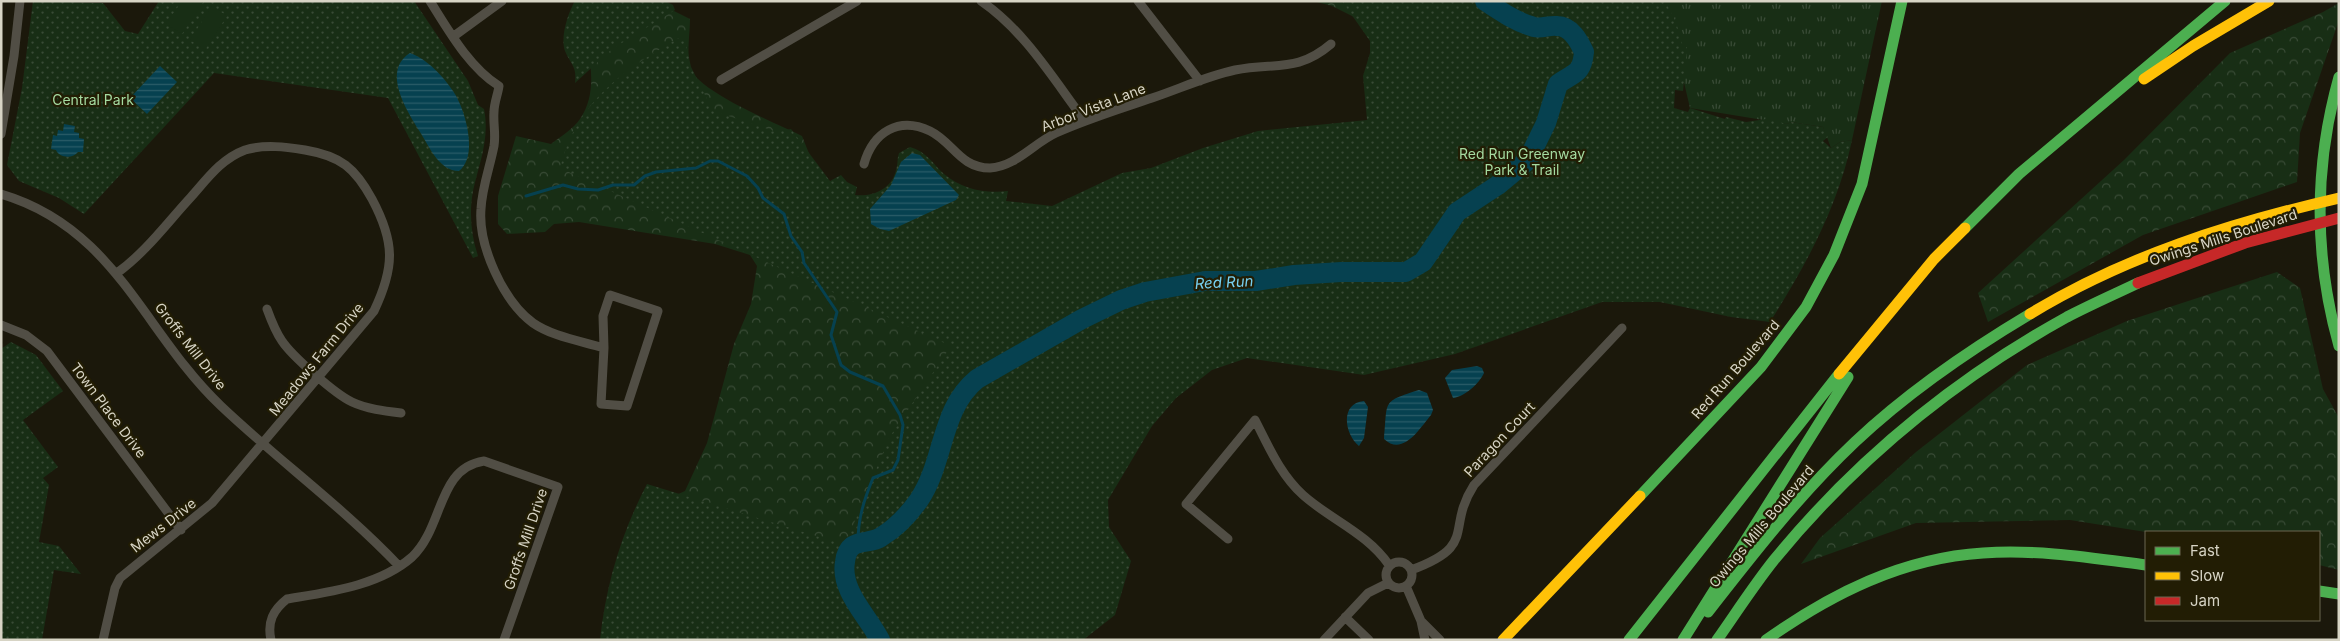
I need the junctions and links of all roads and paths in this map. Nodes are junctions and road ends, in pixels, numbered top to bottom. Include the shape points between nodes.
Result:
1 (20, 1) edge
2 (430, 1) edge
3 (502, 1) edge
4 (857, 1) edge
5 (981, 1) edge
6 (1138, 1) edge
7 (1902, 1) edge
8 (2225, 1) edge
9 (2269, 1) edge
10 (454, 36) junction
11 (1331, 44) dead end
12 (2339, 77) edge
13 (721, 80) dead end
14 (1200, 81) junction
15 (1085, 121) junction
16 (2072, 129) junction
17 (1, 134) edge
18 (864, 164) dead end
19 (1, 194) edge
20 (2339, 198) edge
21 (2339, 218) edge
22 (1964, 230) junction
23 (117, 274) junction
24 (267, 310) dead end
25 (1, 325) edge
26 (1622, 328) dead end
27 (2339, 346) edge
28 (604, 348) junction
29 (320, 377) junction
30 (401, 413) dead end
31 (264, 444) junction
32 (181, 530) junction
33 (1228, 538) dead end
34 (2018, 553) junction
35 (1389, 565) junction
36 (2145, 565) edge
37 (398, 566) junction
38 (1411, 570) junction
39 (1388, 583) junction
40 (1406, 586) junction
41 (2320, 591) edge
42 (2339, 594) edge
43 (1346, 617) junction
44 (1421, 621) junction
45 (103, 640) edge
46 (271, 640) edge
47 (504, 640) edge
48 (1324, 640) edge
49 (1369, 640) edge
50 (1425, 640) edge
51 (1440, 640) edge
52 (1503, 640) edge
53 (1629, 640) edge
54 (1683, 640) edge
55 (1689, 640) edge
56 (1717, 640) edge
57 (1766, 640) edge
58 (1785, 640) edge

1 - 17 street
2 - 10 street
3 - 10 street
4 - 13 street
5 - 15 street via 1017,31
6 - 14 street
7 - 52 main road, Red Run Boulevard via 1862,184 1834,255 1810,300 1761,367
8 - 16 main road
9 - 16 main road via 2192,46
10 - 28 street via 475,67 499,86 494,111 494,146 480,210 485,247 521,312 550,332
11 - 14 street, Arbor Vista Lane via 1306,61 1236,70
12 - 27 main road via 2326,129 2321,178 2326,296
14 - 15 street, Arbor Vista Lane
15 - 18 street, Arbor Vista Lane via 1055,133 1003,165 990,168 966,163 930,131 902,125 881,133 867,152
16 - 22 main road via 2019,174
19 - 23 street, Groffs Mill Drive via 63,222
20 - 55 main road, Owings Mills Boulevard via 2238,222 2155,252 2056,299 1994,335 1890,412 1840,457 1763,542
21 - 56 main road, Owings Mills Boulevard via 2296,227 2171,267 2062,319 1959,384 1899,432 1840,486 1780,554
22 - 53 main road via 1934,259 1873,332
22 - 54 main road via 1851,374
23 - 29 street, Meadows Farm Drive via 135,260 216,168 230,158 246,150 285,147 324,153 338,159 363,182 385,224 390,259 388,276 374,311
23 - 31 street, Groffs Mill Drive via 196,379 220,406
24 - 29 street via 282,342
25 - 32 street, Town Place Drive via 26,335 47,351
26 - 38 street, Paragon Court via 1474,485 1451,550 1441,558
28 - 28 street via 603,316 610,295 658,311 627,406 601,404
29 - 30 street via 350,401
29 - 31 street, Meadows Farm Drive
31 - 32 street, Mews Drive via 212,503
31 - 37 street, Groffs Mill Drive via 324,494
32 - 45 street, Mews Drive via 120,578 112,597
33 - 35 street via 1186,504 1255,420 1280,468 1295,487 1368,540
34 - 36 main road
34 - 57 main road via 1960,555 1898,570 1823,602
34 - 58 main road via 1938,567 1890,581 1842,603
35 - 38 street via 1402,562
35 - 39 street via 1385,574
37 - 46 street, Groffs Mill Drive via 382,577 366,582 287,599 279,605 270,621
37 - 47 street, Groffs Mill Drive via 412,556 429,534 450,483 463,468 484,461 558,487
38 - 40 street via 1411,579
39 - 40 street via 1396,588
39 - 43 street via 1368,594
40 - 44 street
41 - 42 main road
43 - 48 street
43 - 49 street
44 - 50 street
44 - 51 street

